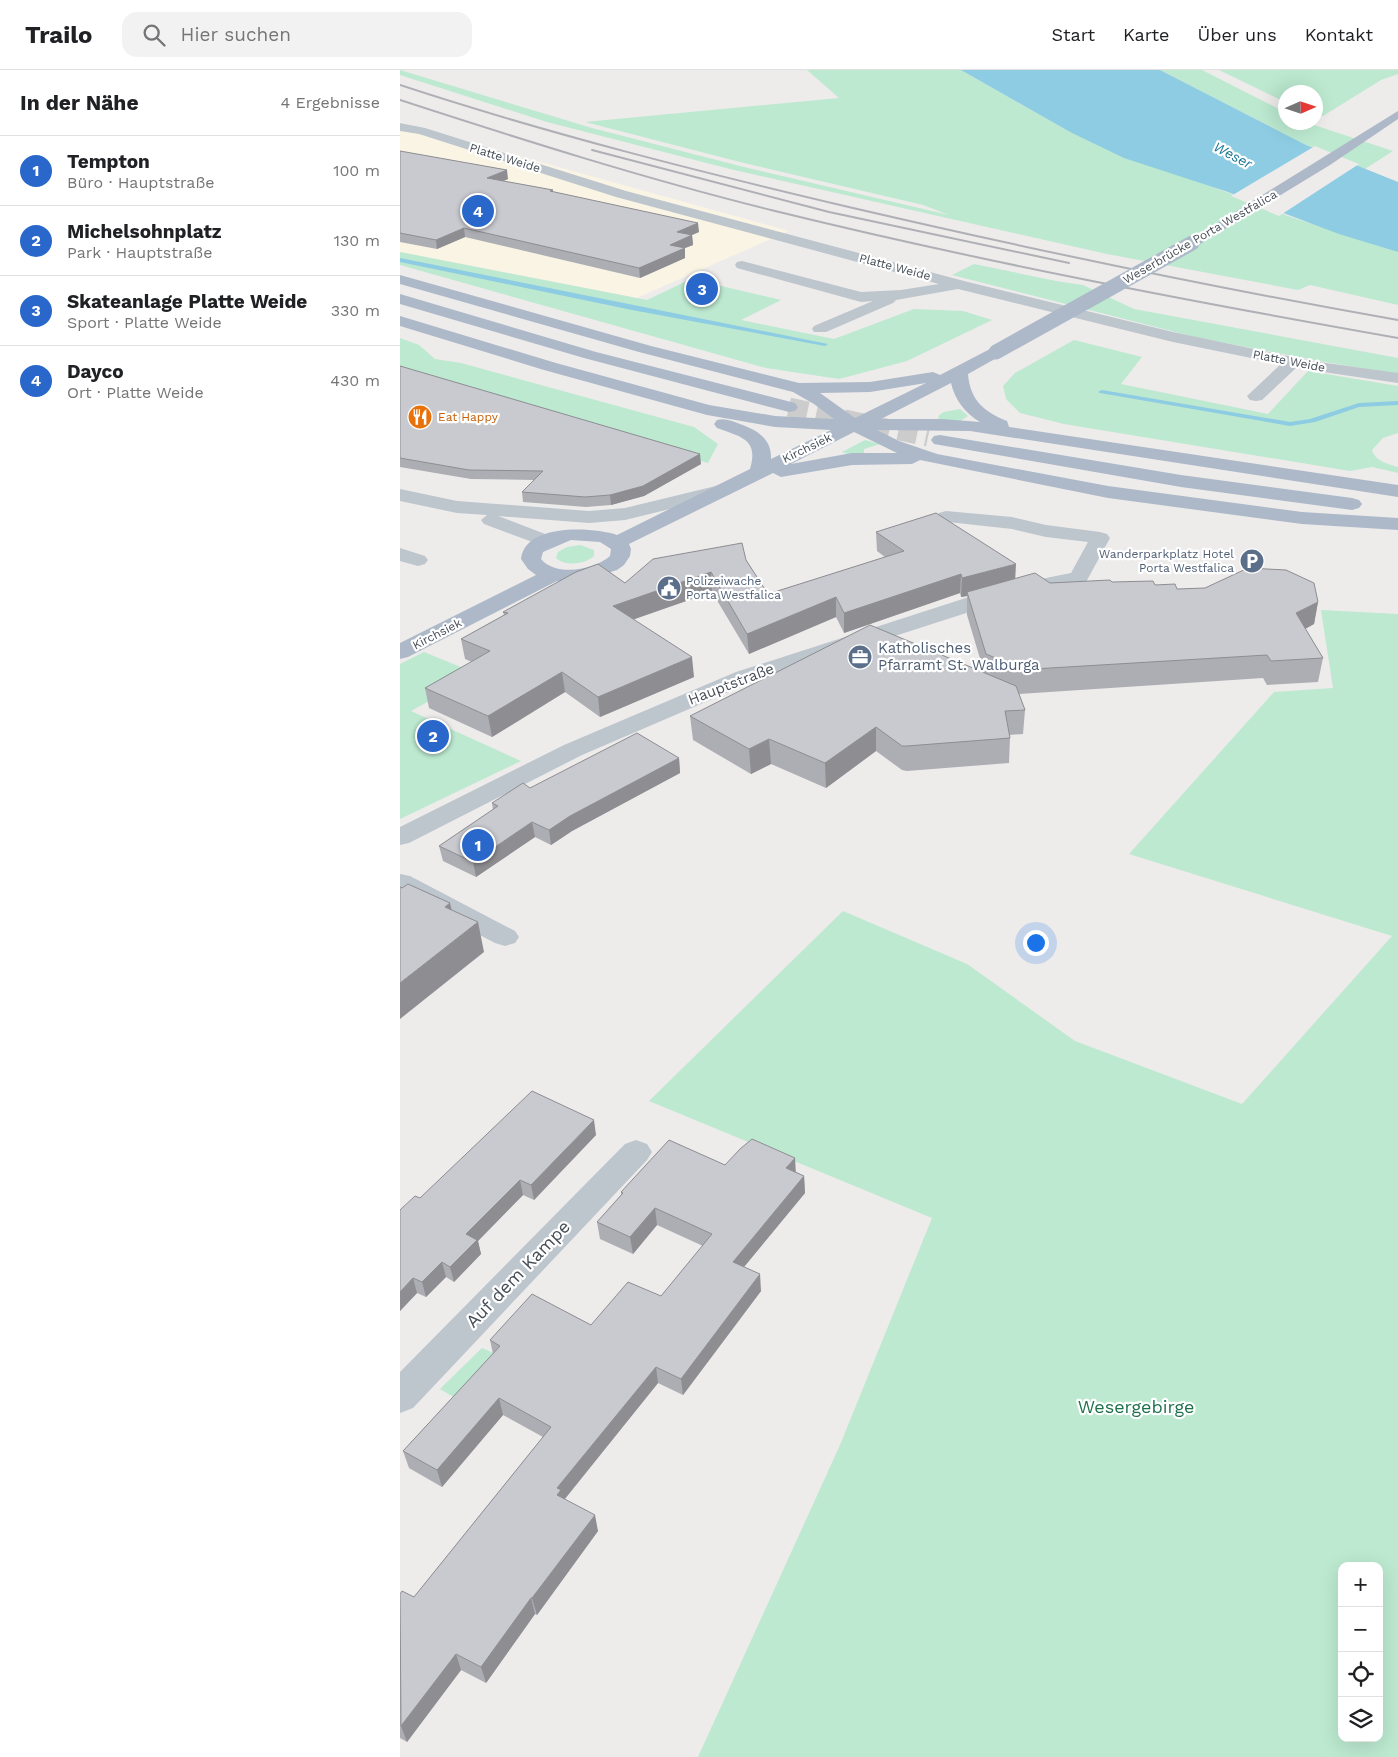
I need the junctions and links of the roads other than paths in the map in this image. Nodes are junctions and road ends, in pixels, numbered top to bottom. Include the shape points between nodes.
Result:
1 (1398, 114) edge
2 (400, 127) edge
3 (742, 265) dead end
4 (400, 279) edge
5 (879, 282) dead end
6 (960, 285) junction
7 (901, 295) junction
8 (400, 299) edge
9 (400, 321) edge
10 (820, 329) dead end
11 (1072, 329) dead end
12 (1141, 330) junction
13 (1120, 342) dead end
14 (996, 352) joint
15 (1294, 362) junction
16 (959, 372) junction
17 (1398, 378) edge
18 (610, 383) junction
19 (799, 388) junction
20 (1256, 396) dead end
21 (789, 407) tunnel mouth
22 (853, 425) junction
23 (1024, 433) junction
24 (928, 438) tunnel mouth
25 (933, 460) junction
26 (754, 475) junction
27 (724, 490) junction
28 (1398, 491) edge
29 (400, 495) edge
30 (457, 507) junction
31 (1398, 509) edge
32 (946, 517) edge
33 (1398, 524) edge
34 (546, 541) junction
35 (616, 543) junction
36 (535, 565) junction
37 (555, 574) junction
38 (400, 632) edge
39 (868, 637) junction
40 (893, 648) edge
41 (400, 652) edge
42 (400, 837) edge
43 (400, 882) edge
44 (505, 937) dead end
45 (636, 1152) dead end
46 (400, 1397) edge

1 - 14 main road, Weserbrücke Porta Westfalica, bridge via 1207,234
2 - 6 street, Platte Weide via 621,194
3 - 7 street via 861,297
4 - 19 main road via 645,349
5 - 6 street via 898,287
6 - 7 street
6 - 11 street via 968,301
6 - 12 street, Platte Weide
7 - 10 street
8 - 21 main road
9 - 18 main road
12 - 13 street
12 - 15 street, Platte Weide
14 - 16 main road, Kirchsiek
15 - 17 street, Platte Weide
15 - 20 street
16 - 19 main road via 870,386
16 - 22 main road, Kirchsiek
16 - 23 main road via 959,384 967,405 985,418
18 - 22 main road via 748,418
18 - 26 main road via 649,404 752,434 763,453
19 - 22 main road
22 - 23 main road via 944,424
22 - 25 main road
22 - 26 main road, Kirchsiek
23 - 28 main road
24 - 31 main road via 1181,481
25 - 26 main road via 852,459
25 - 33 main road via 1108,492 1302,518
26 - 27 main road, Kirchsiek
27 - 30 street via 625,514 589,517
27 - 35 main road, Kirchsiek
29 - 30 street
30 - 34 street
32 - 39 street, Hauptstraße via 1012,523 1100,538 1079,578 980,601
34 - 35 main road via 585,534 598,535
34 - 36 main road via 533,553
35 - 37 main road via 621,549 620,556 605,568 581,575
36 - 37 main road
36 - 38 main road, Kirchsiek
37 - 41 main road, Kirchsiek
39 - 40 street
39 - 42 street, Hauptstraße via 720,687 573,750
43 - 44 street
45 - 46 street, Auf dem Kampe

